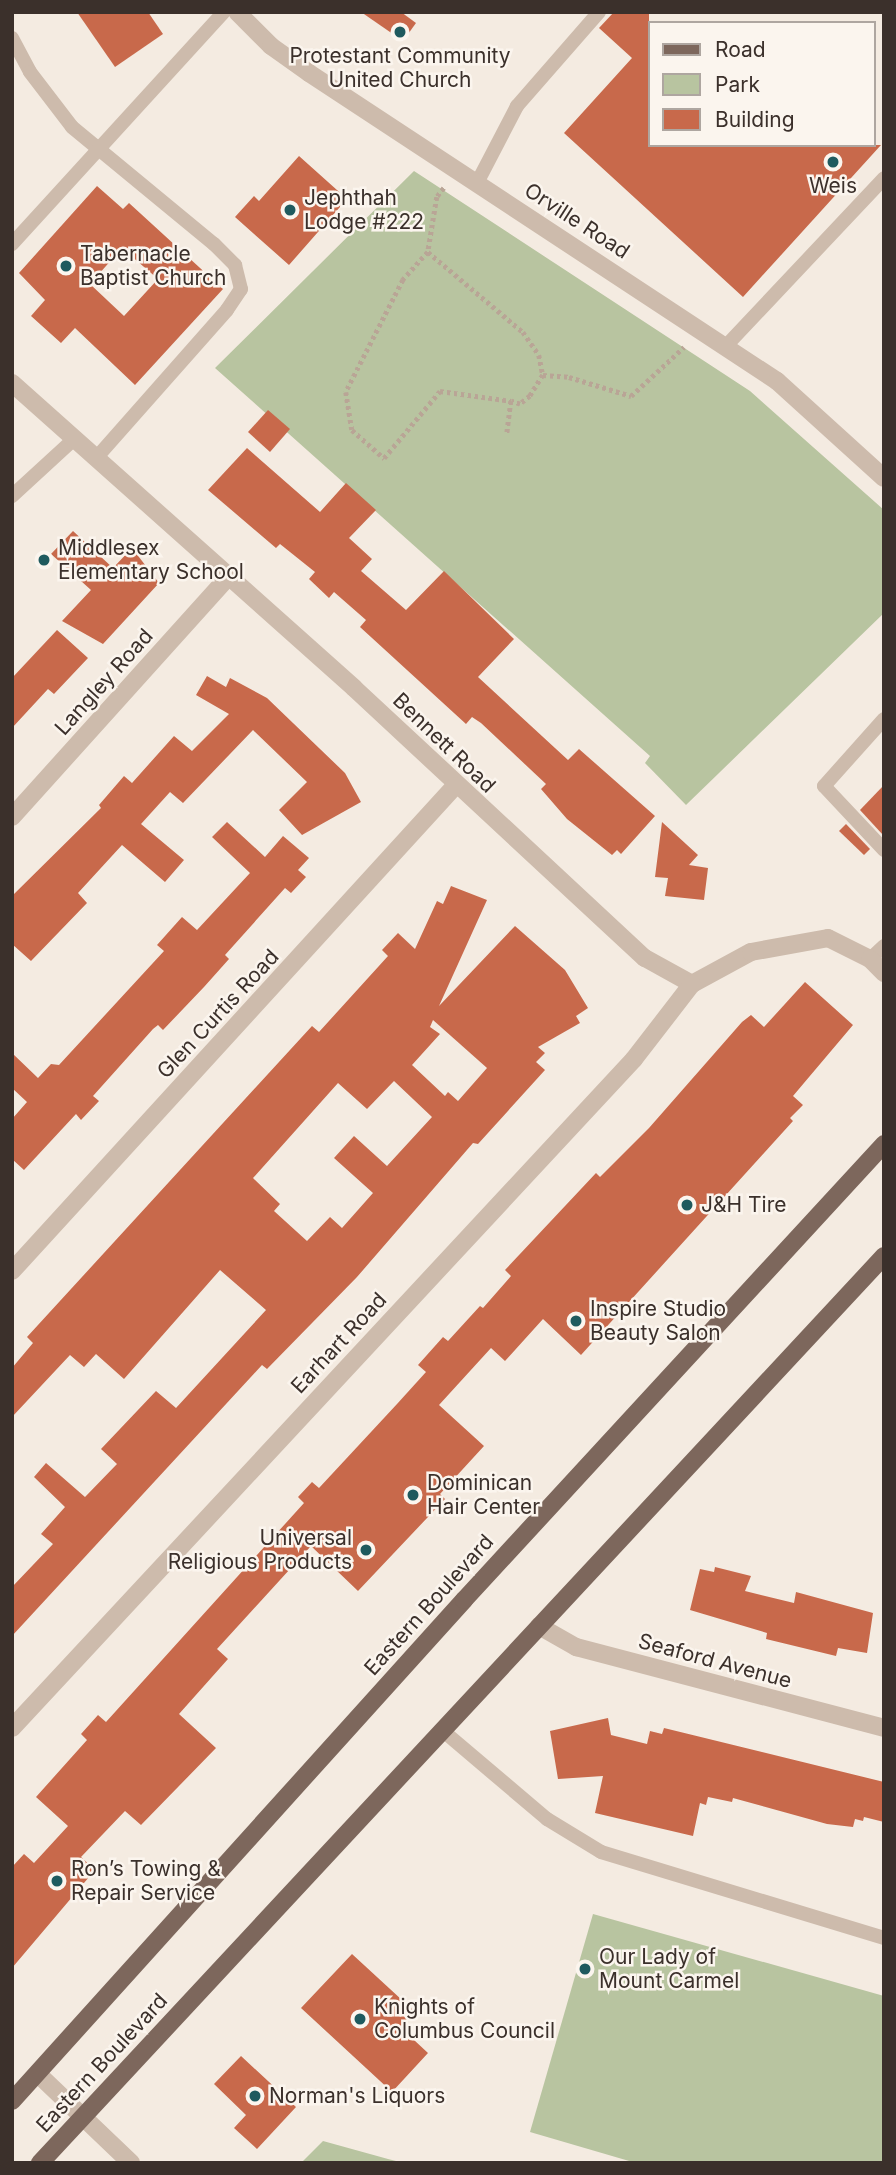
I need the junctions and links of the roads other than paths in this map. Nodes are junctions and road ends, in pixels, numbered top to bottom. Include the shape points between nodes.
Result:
1 (224, 12) edge
2 (237, 12) edge
3 (599, 12) edge
4 (12, 38) edge
5 (96, 148) junction
6 (884, 178) edge
7 (477, 183) junction
8 (12, 244) edge
9 (725, 347) junction
10 (12, 383) edge
11 (75, 438) junction
12 (96, 458) junction
13 (884, 478) edge
14 (12, 496) edge
15 (229, 576) junction
16 (884, 719) edge
17 (455, 786) junction
18 (12, 817) edge
19 (884, 850) edge
20 (884, 946) edge
21 (870, 959) junction
22 (884, 972) edge
23 (692, 984) junction
24 (884, 1144) edge
25 (884, 1256) edge
26 (12, 1272) edge
27 (539, 1626) junction
28 (12, 1727) edge
29 (884, 1728) edge
30 (442, 1730) junction
31 (884, 1938) edge
32 (38, 2074) junction
33 (12, 2101) edge
34 (82, 2117) junction
35 (40, 2163) edge
36 (131, 2163) edge

1 - 5 lane
2 - 7 street, Orville Road via 281,53
3 - 7 lane via 517,106
4 - 5 lane via 58,111
5 - 8 lane
5 - 12 lane via 235,265 241,289
6 - 9 lane
7 - 9 street, Orville Road
9 - 13 street, Orville Road via 776,381
10 - 11 street, Bennett Road
11 - 12 street, Bennett Road
11 - 14 lane
12 - 15 street, Bennett Road
15 - 17 street, Bennett Road
15 - 18 street, Langley Road
16 - 19 lane via 824,786
17 - 23 street, Bennett Road via 618,937
17 - 26 street, Glen Curtis Road
20 - 21 lane
21 - 22 street
21 - 23 street via 828,938 751,952
23 - 28 street, Earhart Road via 634,1059
24 - 32 main road, Eastern Boulevard via 464,1600
25 - 27 main road, Eastern Boulevard
27 - 29 street, Seaford Avenue via 576,1647
27 - 30 main road, Eastern Boulevard
30 - 31 lane via 548,1819 601,1852
30 - 34 main road, Eastern Boulevard
32 - 33 main road, Eastern Boulevard
32 - 34 street
34 - 35 main road, Eastern Boulevard
34 - 36 street

